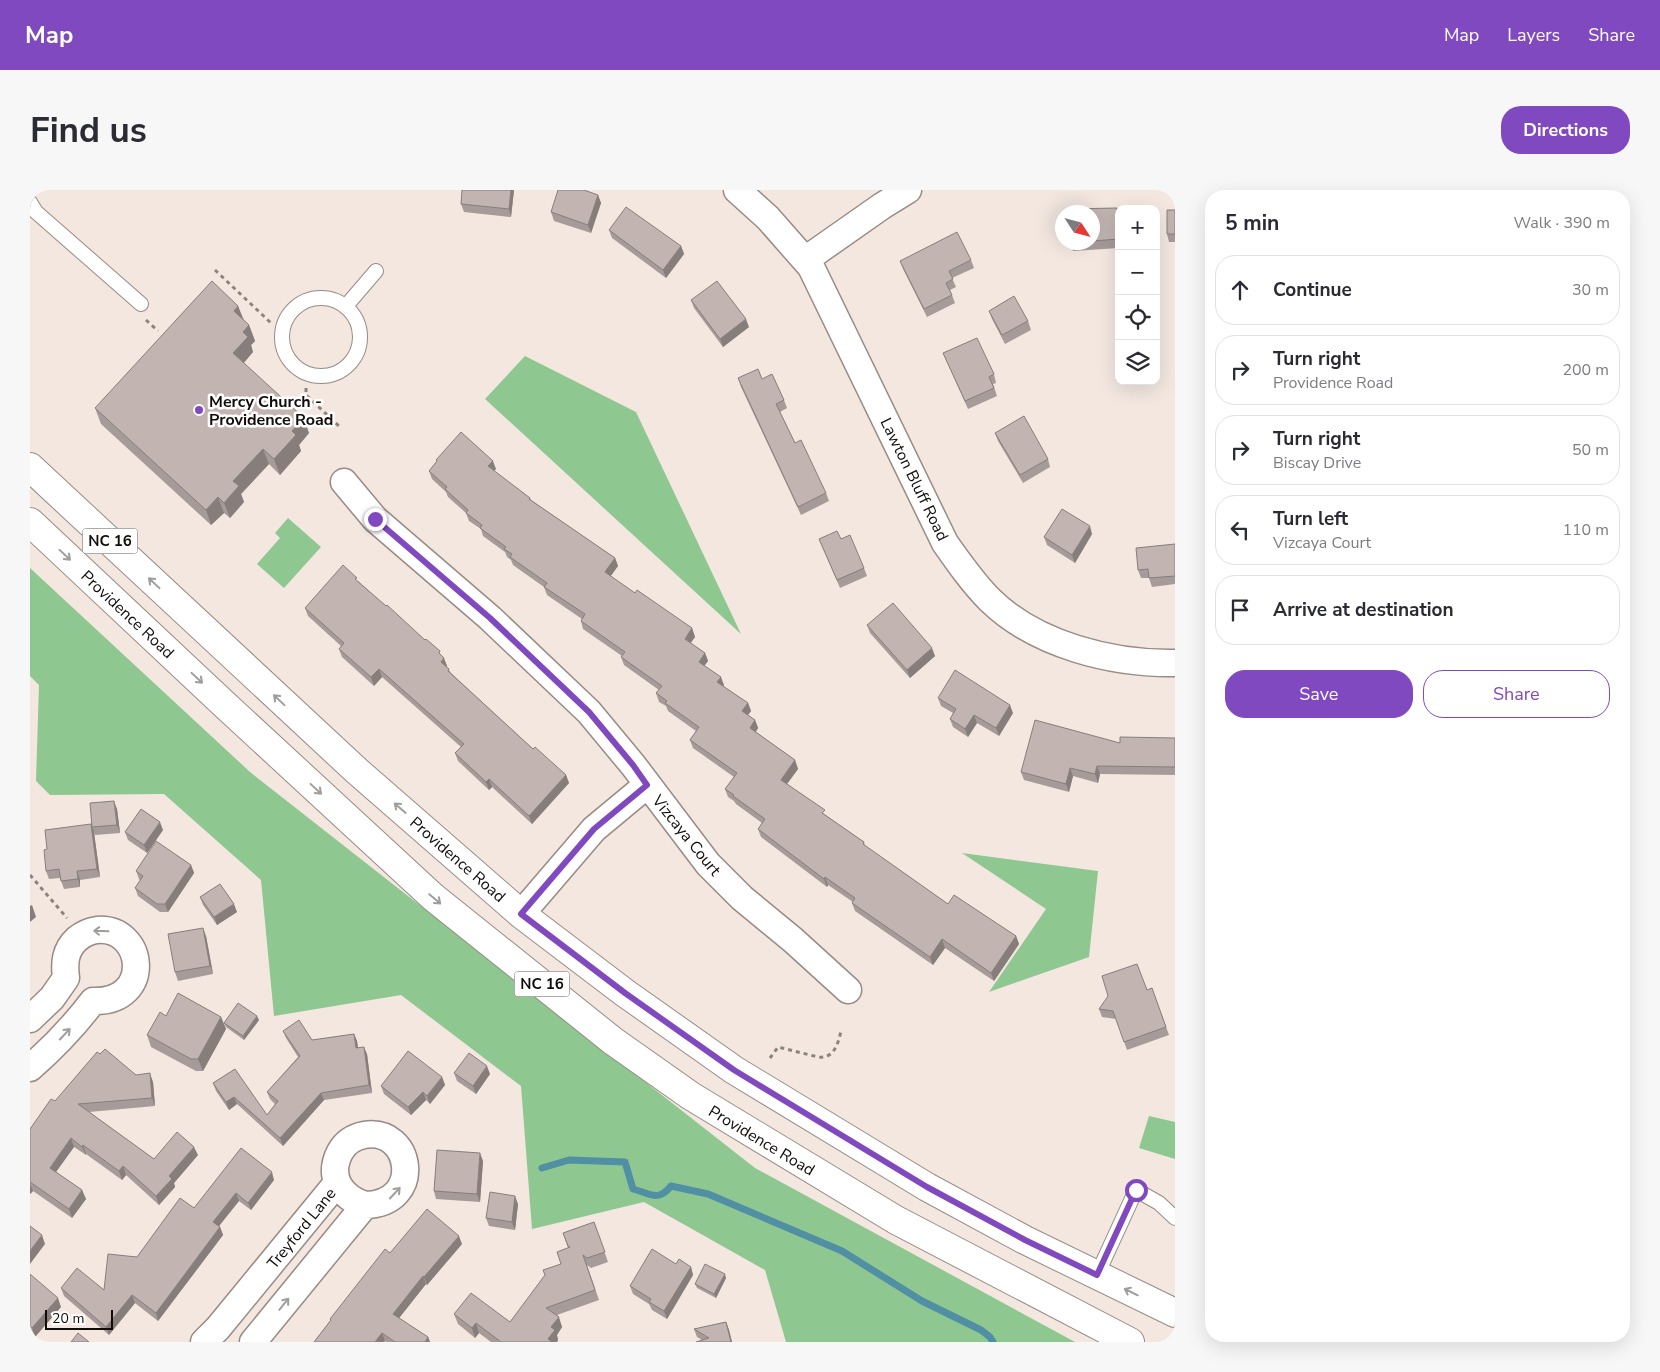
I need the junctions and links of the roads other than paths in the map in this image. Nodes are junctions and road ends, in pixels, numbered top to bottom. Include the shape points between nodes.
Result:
1 (737, 190) edge
2 (908, 190) edge
3 (30, 202) edge
4 (805, 260) junction
5 (376, 270) dead end
6 (140, 304) dead end
7 (346, 306) junction
8 (30, 467) edge
9 (344, 482) dead end
10 (30, 522) edge
11 (1175, 663) edge
12 (647, 785) junction
13 (521, 914) junction
14 (66, 978) junction
15 (848, 990) dead end
16 (93, 1002) junction
17 (30, 1019) edge
18 (30, 1068) edge
19 (338, 1183) junction
20 (365, 1205) junction
21 (1175, 1218) edge
22 (1097, 1275) junction
23 (1175, 1313) edge
24 (219, 1337) edge
25 (253, 1342) edge
26 (1130, 1342) edge

1 - 4 street, Lawton Bluff Road via 768,218
2 - 4 street
3 - 6 lane via 36,212
4 - 11 street, Lawton Bluff Road via 945,543 990,600 1052,640 1111,658
5 - 7 lane
7 - 7 lane via 360,328 357,354 339,372 326,376 301,370 285,351 282,339 289,314 298,305 323,297
13 -> 8 main road, Providence Road / NC 16 via 357,771
9 - 12 street, Vizcaya Court via 375,519 490,618 589,712
10 -> 26 main road, Providence Road / NC 16 via 433,898 613,1041 691,1096 896,1220
12 - 13 street via 594,829
12 - 15 street, Vizcaya Court via 708,864 742,898
13 - 22 main road, Providence Road / NC 16 via 734,1070 927,1187
14 - 16 street via 72,989
16 -> 14 street via 116,998 133,982 136,959 124,939 114,932 102,930 80,936 66,954
14 - 17 street
18 -> 16 street
19 - 20 street via 344,1194
20 -> 19 street, Treyford Lane via 387,1201 403,1184 406,1173 404,1161 392,1142 370,1134 349,1142 336,1160
19 - 24 street, Treyford Lane
25 -> 20 street
21 - 22 lane via 1159,1203 1136,1190
23 -> 22 main road, Providence Road / NC 16

